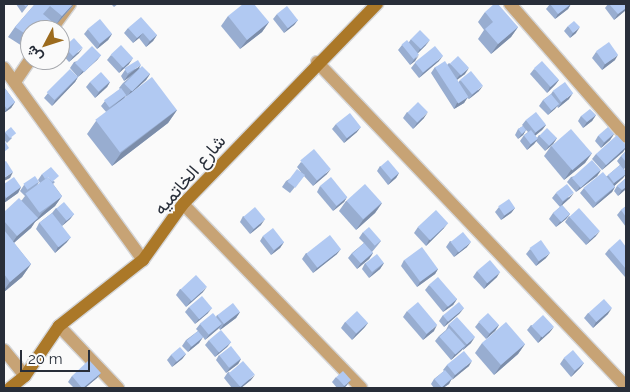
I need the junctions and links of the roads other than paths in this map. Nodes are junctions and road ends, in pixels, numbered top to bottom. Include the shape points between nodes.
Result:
1 (70, 4) edge
2 (377, 4) edge
3 (510, 4) edge
4 (58, 20) edge
5 (318, 62) junction
6 (4, 68) edge
7 (23, 70) edge
8 (15, 82) junction
9 (626, 137) edge
10 (182, 204) junction
11 (143, 260) junction
12 (58, 326) junction
13 (4, 350) edge
14 (25, 376) junction
15 (626, 386) edge
16 (10, 388) edge
17 (118, 388) edge
18 (361, 388) edge

1 - 4 street
2 - 5 street, شارع الخاتميه
3 - 9 street
5 - 10 street, شارع الخاتميه
5 - 15 street
6 - 8 street
7 - 8 street
8 - 11 street
10 - 11 street, شارع الخاتميه
10 - 18 street
11 - 12 street, شارع الخاتميه
12 - 14 street, شارع الخاتميه
12 - 17 street
13 - 14 street
14 - 16 street, شارع الخاتميه

